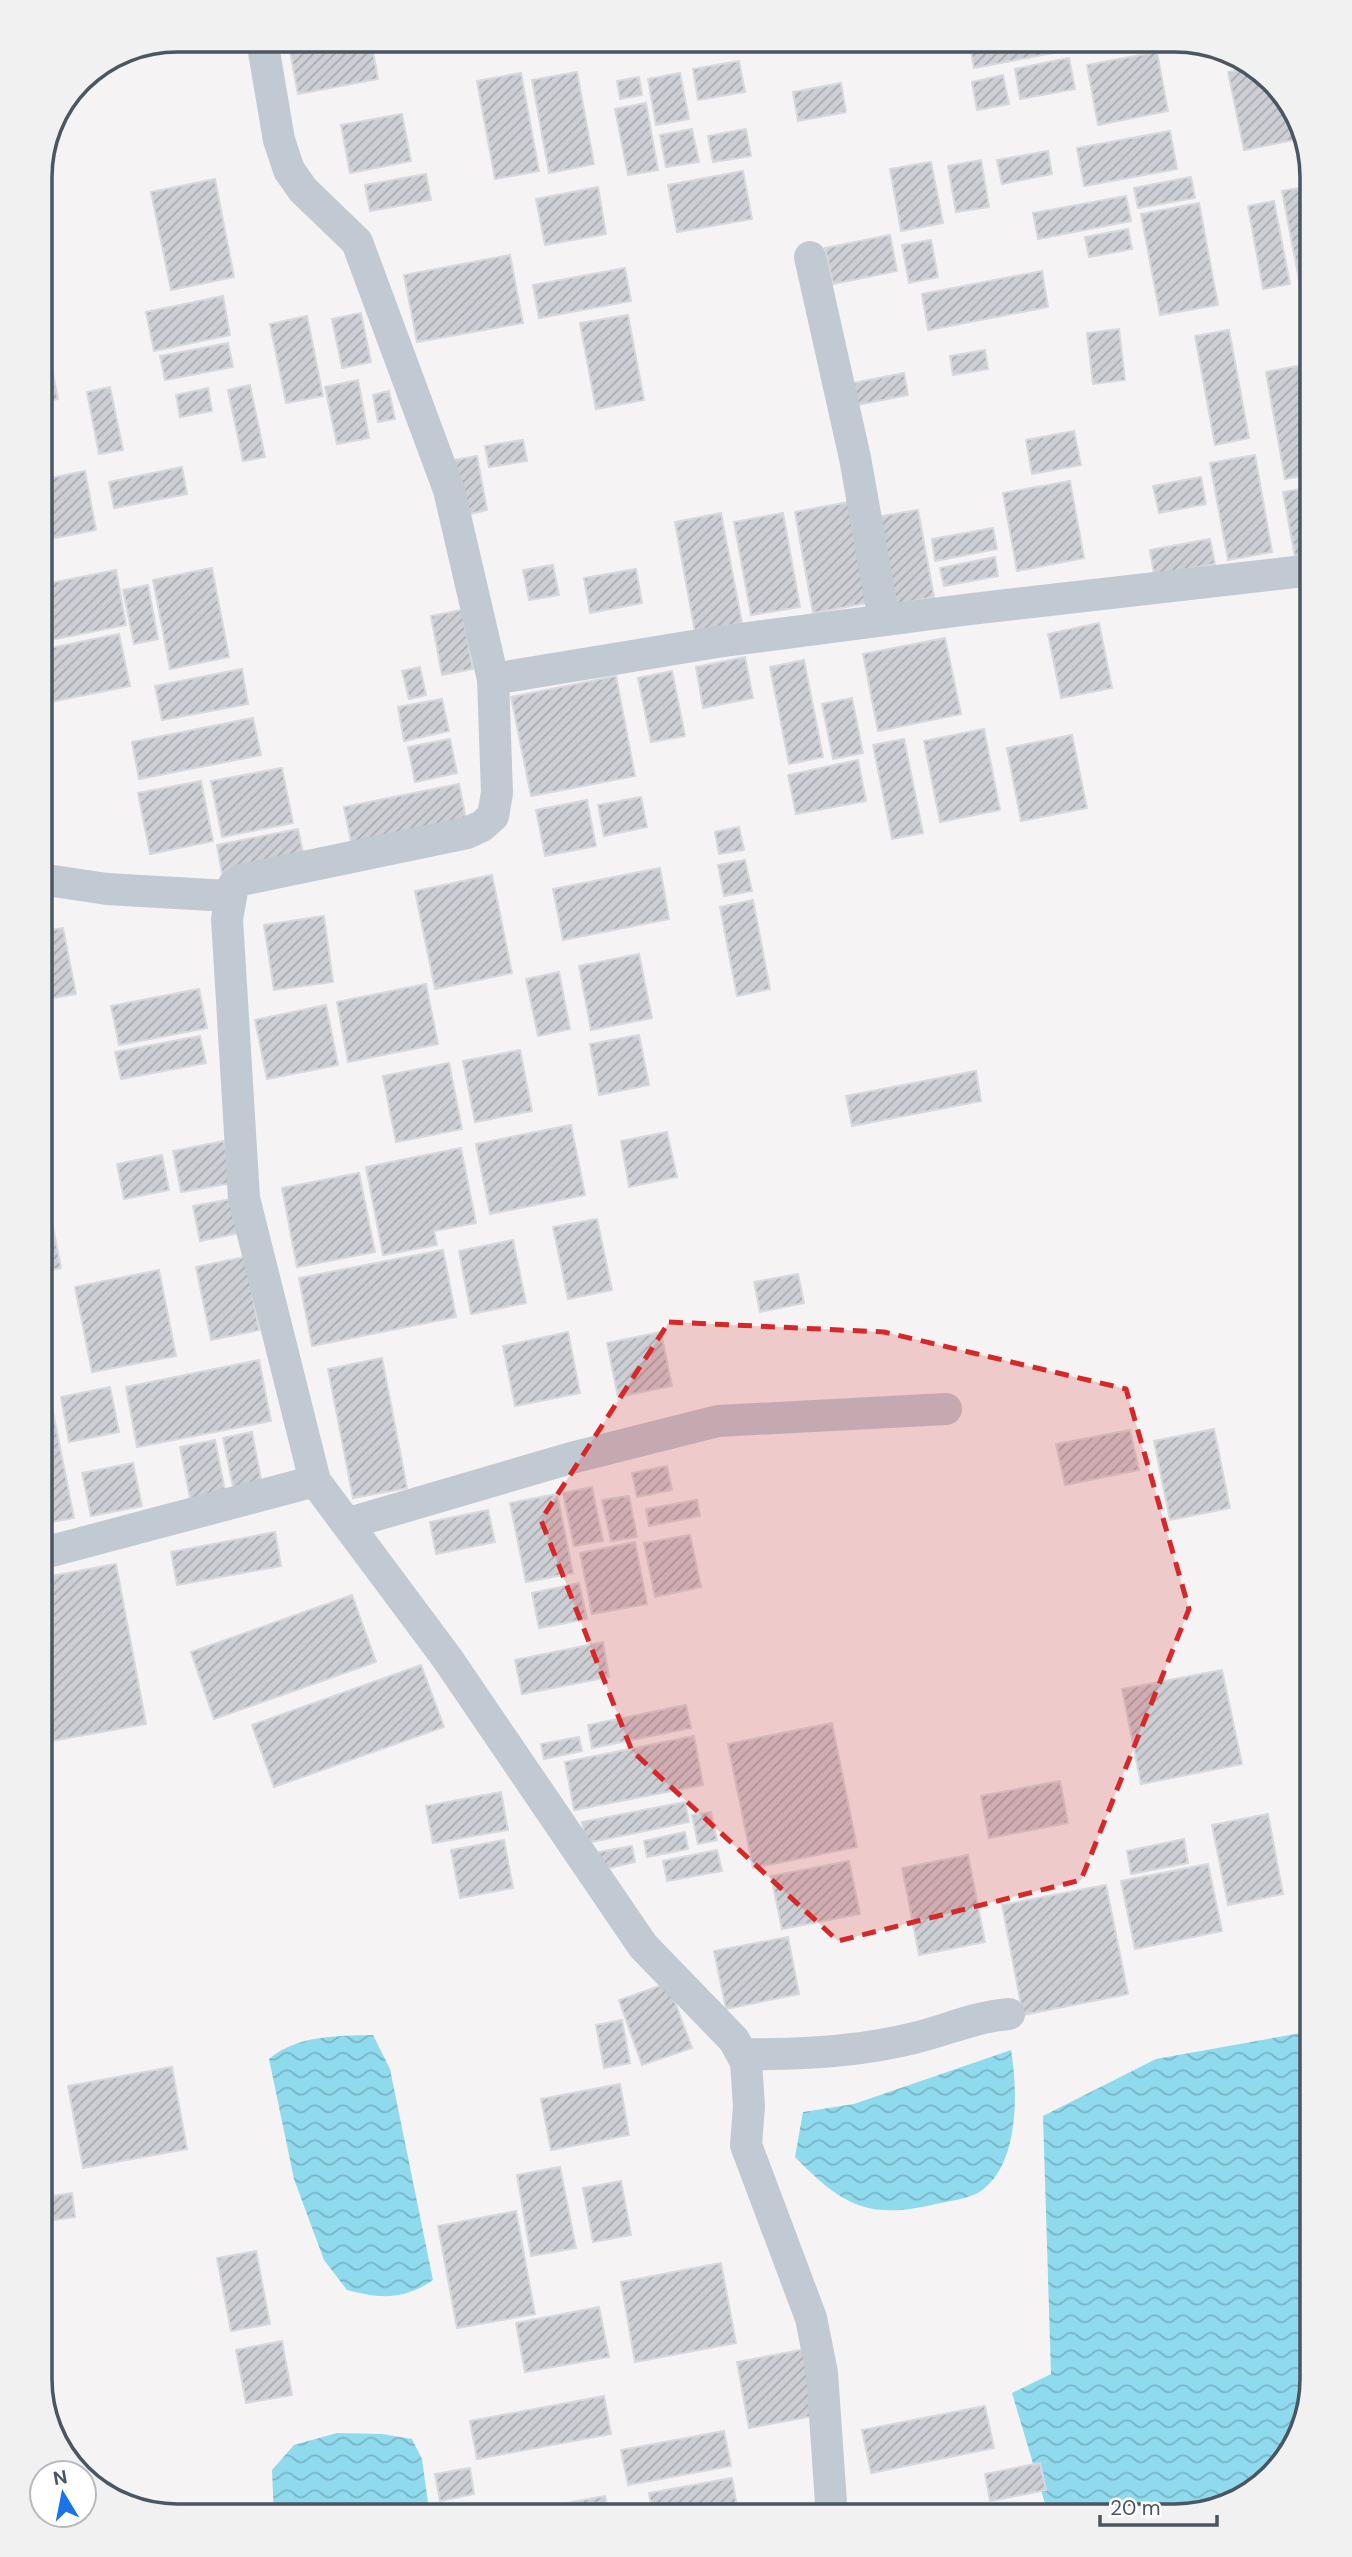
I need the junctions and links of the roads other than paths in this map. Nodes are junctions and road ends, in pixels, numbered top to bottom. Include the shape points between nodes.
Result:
1 (264, 52) edge
2 (810, 257) dead end
3 (1300, 571) edge
4 (884, 620) junction
5 (493, 679) junction
6 (53, 881) edge
7 (228, 897) junction
8 (946, 1409) dead end
9 (315, 1481) junction
10 (349, 1523) junction
11 (52, 1551) edge
12 (1009, 2014) dead end
13 (741, 2054) junction
14 (831, 2504) edge

1 - 5 street via 279,140 289,170 317,205 358,242 444,477
2 - 4 street via 855,458
3 - 4 street
4 - 5 street
5 - 7 street via 496,793 493,816 482,827 241,880
6 - 7 street
7 - 9 street via 244,1198
8 - 10 street via 718,1421 571,1458
9 - 10 street
9 - 11 street
10 - 13 street via 643,1946 734,2040
12 - 13 street via 977,2017 914,2038 848,2050
13 - 14 street via 746,2062 749,2106 746,2145 811,2318 822,2373

